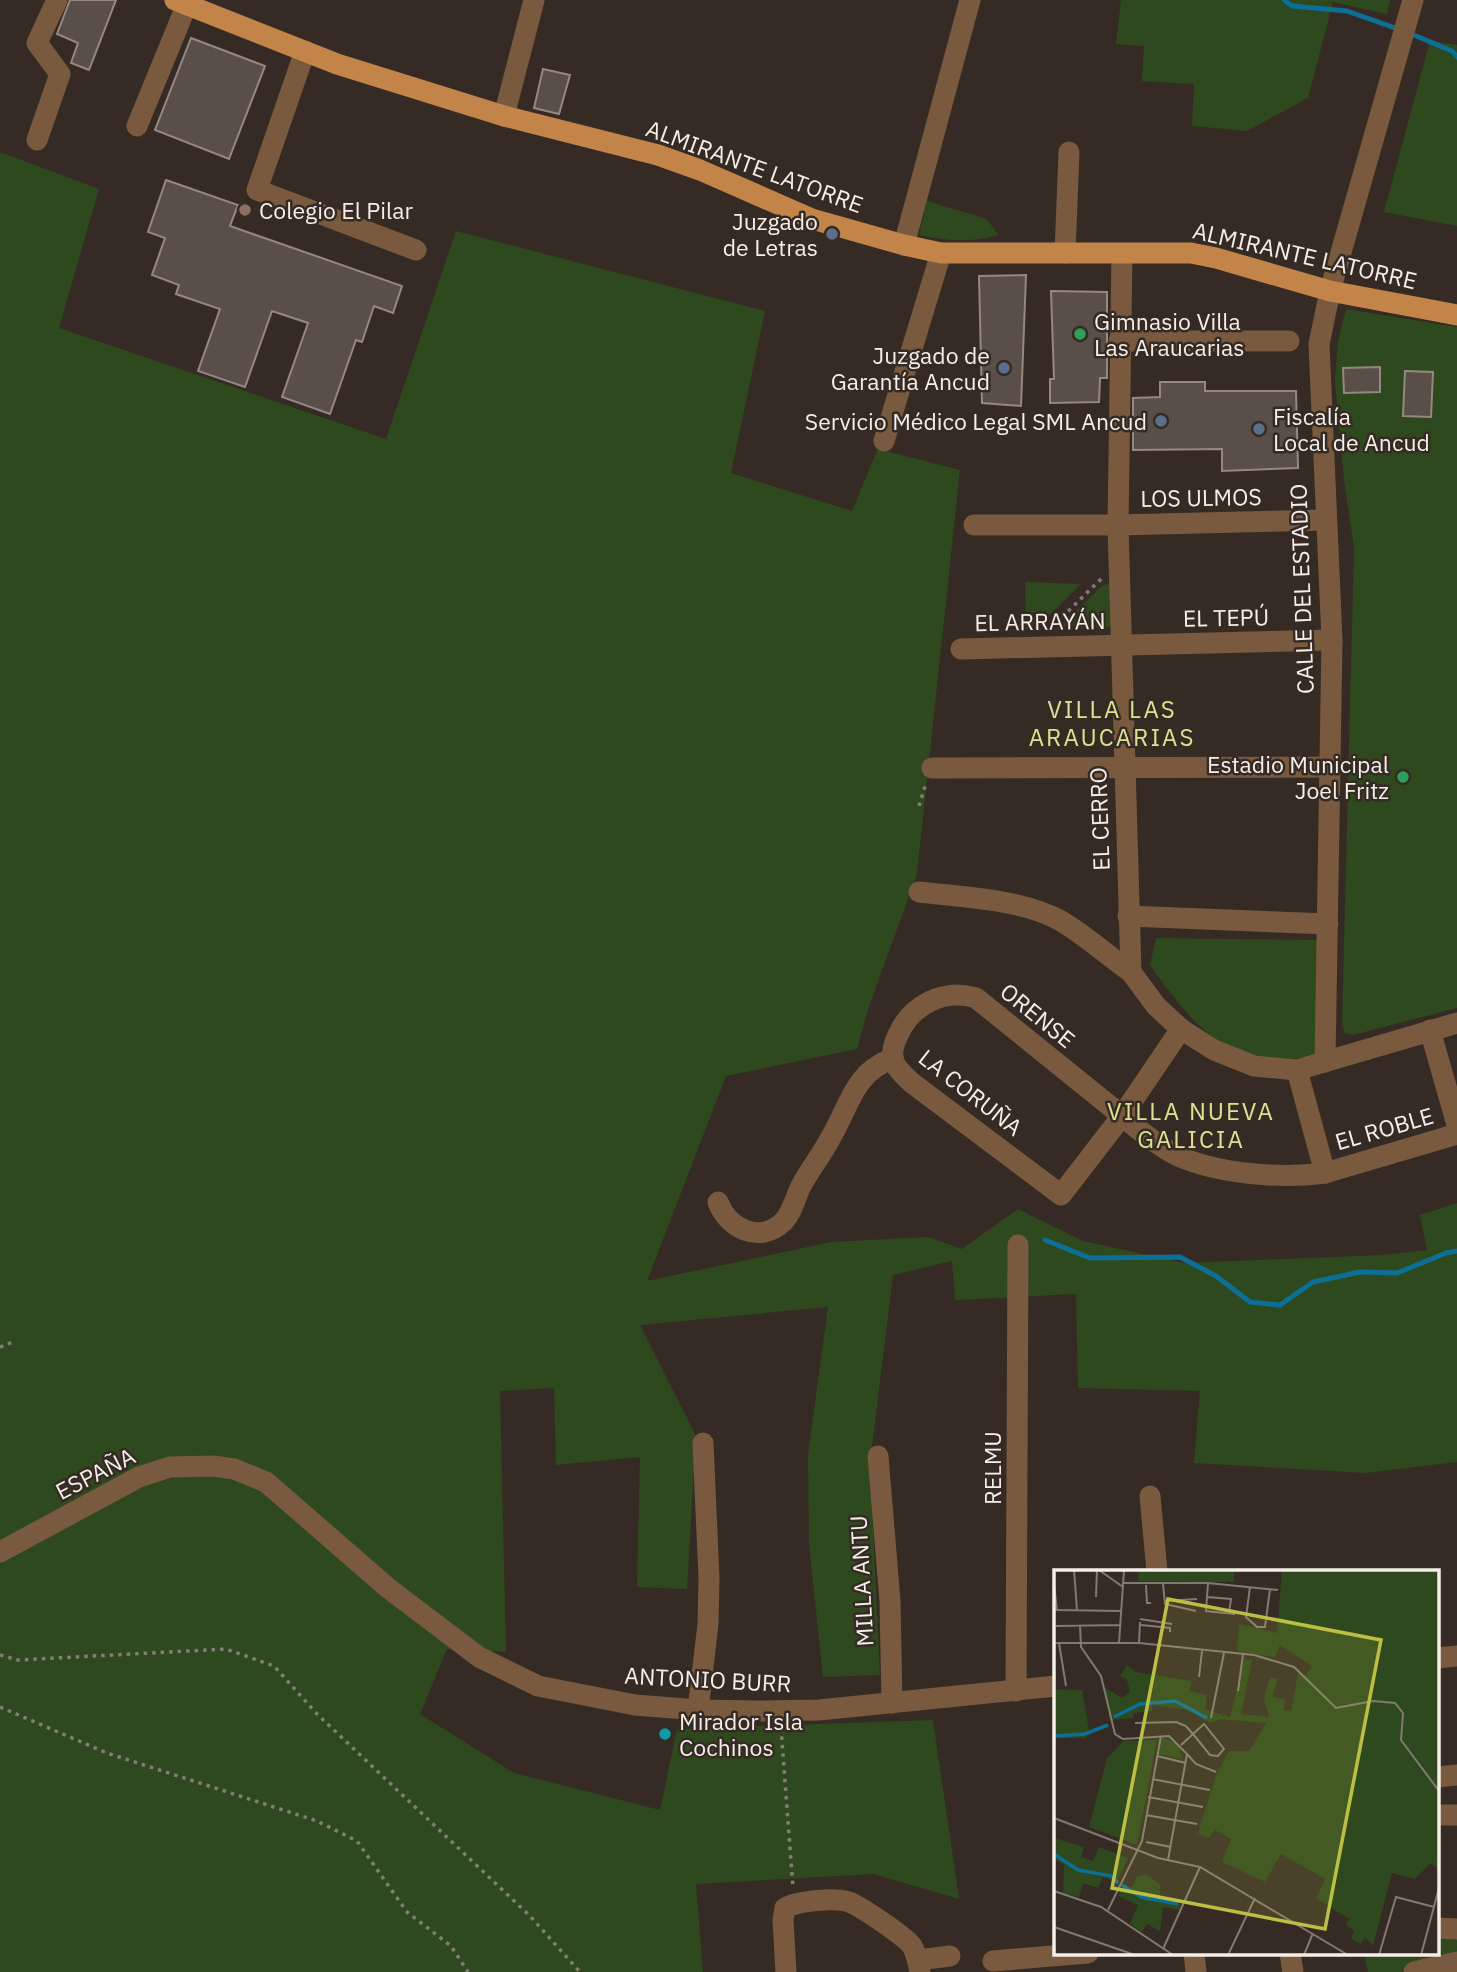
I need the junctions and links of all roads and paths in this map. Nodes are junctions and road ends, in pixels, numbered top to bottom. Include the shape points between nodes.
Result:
1 (57, 0) edge
2 (534, 0) edge
3 (970, 0) edge
4 (1413, 0) edge
5 (181, 2) edge
6 (305, 51) junction
7 (504, 116) junction
8 (137, 126) dead end
9 (37, 140) dead end
10 (1069, 152) dead end
11 (904, 245) junction
12 (416, 250) dead end
13 (942, 253) junction
14 (1065, 253) junction
15 (1122, 253) junction
16 (1330, 291) junction
17 (1457, 315) edge
18 (1119, 341) junction
19 (1289, 341) dead end
20 (884, 441) dead end
21 (1326, 520) junction
22 (974, 525) dead end
23 (1118, 525) junction
24 (1119, 572) junction
25 (1332, 640) junction
26 (1120, 645) junction
27 (1032, 648) junction
28 (961, 649) dead end
29 (1124, 767) junction
30 (1330, 767) junction
31 (932, 768) dead end
32 (919, 892) dead end
33 (1128, 916) junction
34 (1328, 924) junction
35 (1131, 972) junction
36 (911, 1013) joint
37 (1457, 1023) edge
38 (1181, 1029) junction
39 (1430, 1030) junction
40 (893, 1058) junction
41 (1325, 1062) junction
42 (1297, 1070) junction
43 (1122, 1116) junction
44 (1457, 1125) edge
45 (1457, 1134) edge
46 (1325, 1173) junction
47 (718, 1202) dead end
48 (1018, 1245) dead end
49 (13, 1342) dead end
50 (0, 1346) edge
51 (703, 1444) dead end
52 (878, 1456) dead end
53 (1150, 1496) dead end
54 (0, 1552) edge
55 (1157, 1570) edge
56 (388, 1588) joint
57 (0, 1655) edge
58 (1054, 1686) edge
59 (1016, 1690) junction
60 (892, 1703) junction
61 (0, 1707) edge
62 (698, 1710) junction
63 (780, 1710) junction
64 (794, 1904) junction
65 (1084, 1954) edge
66 (1194, 1954) edge
67 (1290, 1954) edge
68 (950, 1956) dead end
69 (993, 1961) dead end
70 (1457, 1962) edge
71 (1035, 1965) edge
72 (919, 1966) edge
73 (468, 1972) edge
74 (580, 1972) edge
75 (786, 1972) edge
76 (1196, 1972) edge
77 (1293, 1972) edge
78 (1413, 1972) edge

1 - 9 street via 37,43 60,74
2 - 7 street
3 - 11 street
4 - 16 street, CALLE DEL ESTADIO
5 - 6 main road, ALMIRANTE LATORRE
5 - 8 street
6 - 7 main road, ALMIRANTE LATORRE
6 - 12 street via 257,190
7 - 11 main road, ALMIRANTE LATORRE via 658,155 812,219
10 - 14 street
11 - 13 main road, ALMIRANTE LATORRE
13 - 14 main road, ALMIRANTE LATORRE
13 - 20 street
14 - 15 main road, ALMIRANTE LATORRE
15 - 16 main road, ALMIRANTE LATORRE via 1191,253
15 - 18 street, EL CERRO
16 - 17 main road, ALMIRANTE LATORRE
16 - 21 street, CALLE DEL ESTADIO via 1319,344
18 - 19 street
18 - 23 street, EL CERRO
21 - 23 street, LOS ULMOS
21 - 25 street, CALLE DEL ESTADIO
22 - 23 street, LOS ULMOS
23 - 24 street, EL CERRO
24 - 26 street, EL CERRO
24 - 27 path via 1100,578
25 - 26 street, EL TEPÚ
25 - 30 street, CALLE DEL ESTADIO
26 - 27 street, EL ARRAYÁN
26 - 29 street, EL CERRO
27 - 28 street, EL ARRAYÁN
29 - 30 street
29 - 31 street
29 - 33 street, EL CERRO
30 - 34 street, CALLE DEL ESTADIO
32 - 35 street via 992,901 1060,920
33 - 34 street
33 - 35 street, EL CERRO
34 - 41 street, CALLE DEL ESTADIO
35 - 38 street
36 - 40 street, LA CORUÑA via 896,1038
36 - 43 street, ORENSE via 942,998 976,998
37 - 39 street
38 - 42 street via 1214,1050 1254,1066
38 - 43 street
39 - 41 street
39 - 44 street
40 - 43 street, LA CORUÑA via 912,1083 1060,1195
40 - 47 street via 869,1072 857,1087 783,1222 769,1231 742,1230 727,1219
41 - 42 street
42 - 46 street, EL ROBLE
43 - 46 street, EL ROBLE via 1175,1155 1193,1161 1248,1172
45 - 46 street, EL ROBLE
48 - 59 street, RELMU
49 - 50 path
51 - 62 street via 709,1578
52 - 60 street, MILLA ANTU via 890,1601
53 - 55 street
54 - 56 street, ESPAÑA via 139,1477 170,1467 213,1466 266,1482
56 - 62 street, ANTONIO BURR via 489,1663 538,1686 635,1705
57 - 74 path via 18,1660 226,1648 274,1666 317,1714 530,1916
58 - 59 street, ANTONIO BURR
59 - 60 street, ANTONIO BURR
60 - 63 street, ANTONIO BURR
61 - 73 path via 107,1753 317,1821 357,1841 407,1912 451,1946
62 - 63 street, ANTONIO BURR
63 - 64 path
64 - 72 street via 849,1902 905,1938
64 - 75 street via 783,1914
65 - 71 street
66 - 76 street
67 - 77 street
68 - 72 street
69 - 71 street
70 - 78 street

